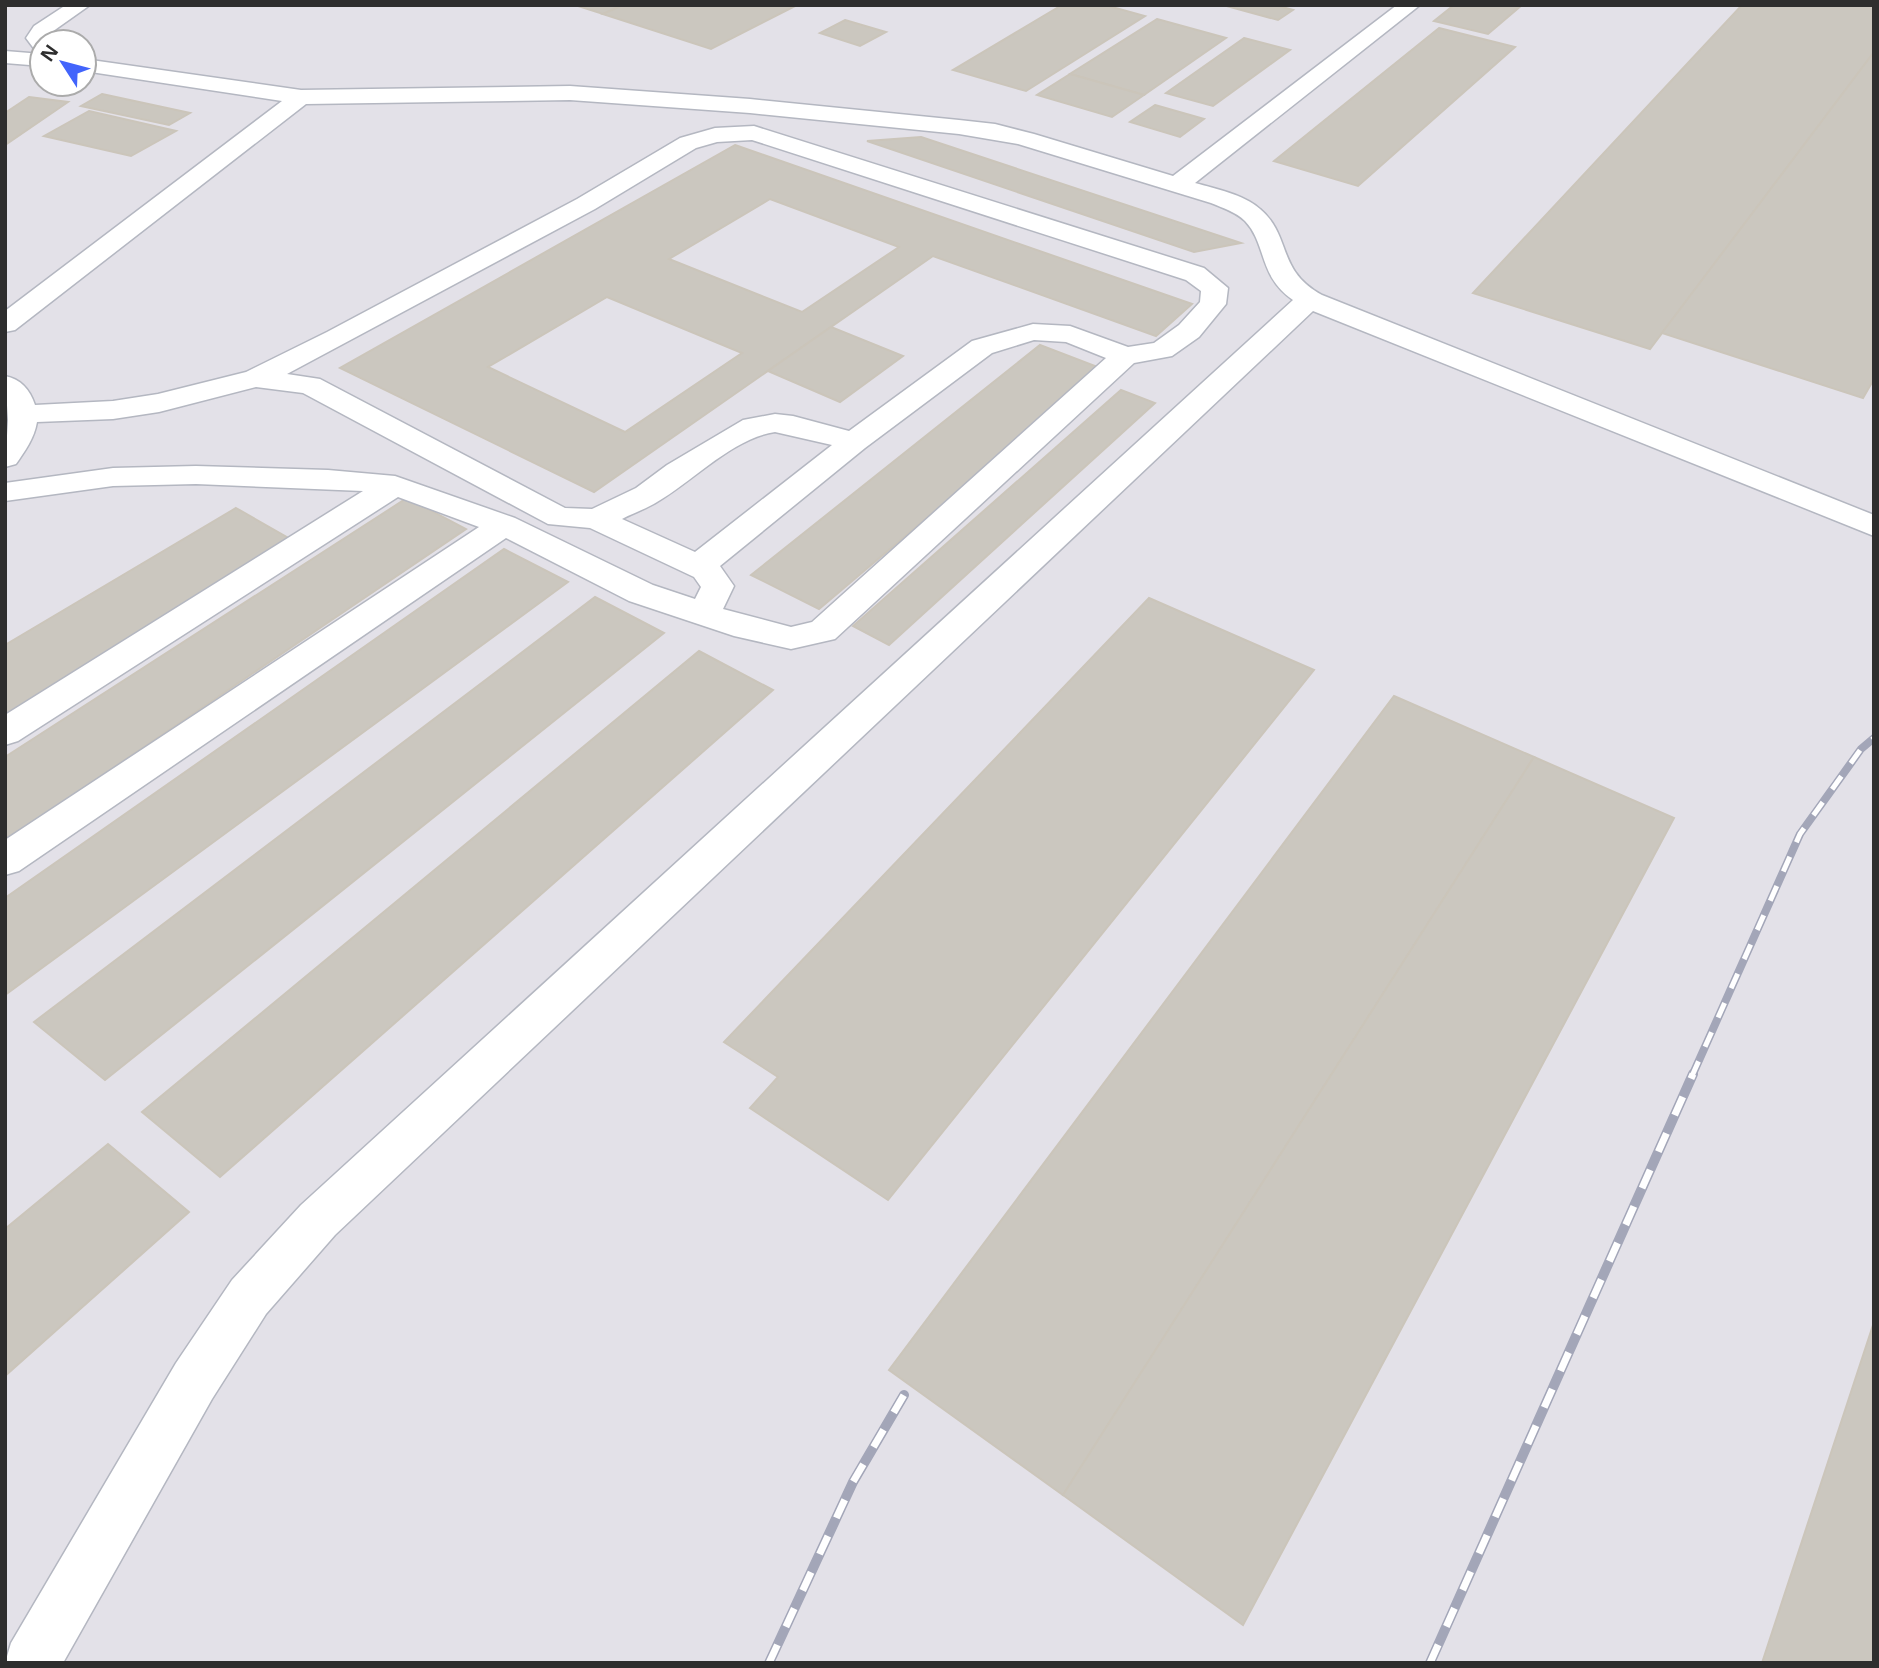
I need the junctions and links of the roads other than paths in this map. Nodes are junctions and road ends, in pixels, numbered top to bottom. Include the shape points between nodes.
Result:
1 (80, 5) edge
2 (1410, 5) edge
3 (44, 28) edge
4 (5, 57) edge
5 (28, 59) edge
6 (98, 67) edge
7 (301, 97) junction
8 (1177, 185) junction
9 (1310, 299) junction
10 (5, 300) edge
11 (37, 300) junction
12 (5, 324) edge
13 (1125, 356) junction
14 (256, 378) junction
15 (5, 384) edge
16 (25, 414) junction
17 (854, 442) junction
18 (5, 458) edge
19 (394, 485) junction
20 (5, 492) edge
21 (596, 520) junction
22 (504, 525) junction
23 (1874, 526) edge
24 (699, 566) junction
25 (704, 614) junction
26 (5, 732) edge
27 (5, 860) edge
28 (31, 1663) edge

1 - 3 street
2 - 8 street
4 - 5 street
6 - 7 street
7 - 8 street via 570,93 945,125 1026,139
7 - 11 street
8 - 9 street via 1220,198 1253,215 1281,273
9 - 23 street
9 - 28 street via 318,1220 249,1297 194,1381
10 - 11 street
11 - 12 street
13 - 14 street via 1163,350 1189,331 1213,304 1215,288 1195,274 767,137 729,133 688,143 586,204
13 - 17 street via 1070,334 1033,332 982,346
13 - 25 street via 823,631 791,638
14 - 16 street via 159,403
14 - 21 street via 310,385 559,517
15 - 16 street via 15,390
16 - 18 street via 18,442
17 - 21 street via 793,425 753,426 647,495
17 - 24 street
19 - 20 street via 196,475 113,477
19 - 22 street
19 - 26 street
21 - 24 street
22 - 25 street via 641,593
22 - 27 street
24 - 25 street via 718,586

